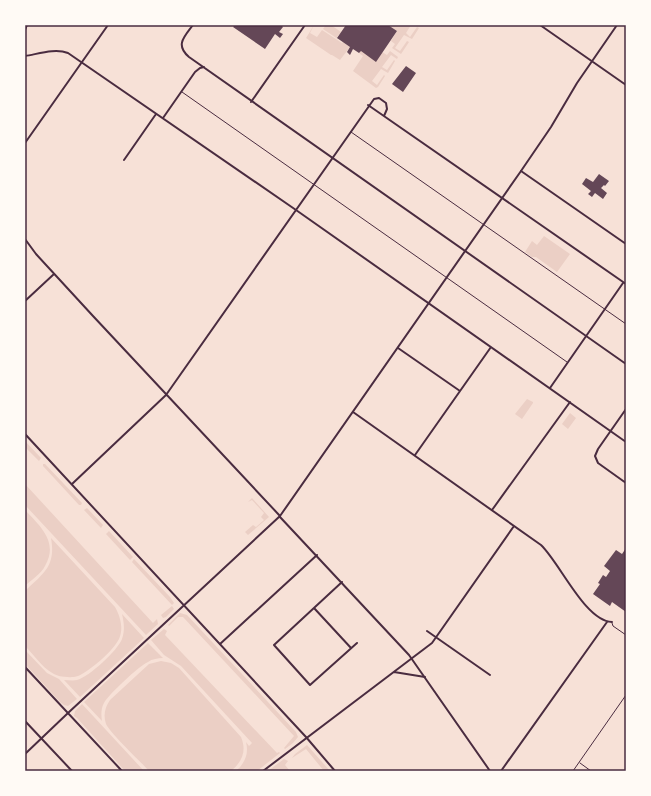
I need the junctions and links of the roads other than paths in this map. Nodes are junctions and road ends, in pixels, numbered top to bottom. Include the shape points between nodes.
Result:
1 (27, 25) edge
2 (108, 25) edge
3 (192, 25) edge
4 (305, 25) edge
5 (540, 25) edge
6 (617, 25) edge
7 (25, 30) edge
8 (25, 56) edge
9 (592, 61) junction
10 (82, 62) junction
11 (204, 67) junction
12 (626, 85) edge
13 (182, 92) junction
14 (251, 102) junction
15 (368, 105) junction
16 (157, 113) junction
17 (384, 116) junction
18 (163, 118) junction
19 (351, 132) junction
20 (25, 143) edge
21 (332, 158) junction
22 (124, 160) dead end
23 (521, 171) junction
24 (314, 185) junction
25 (502, 198) junction
26 (296, 210) junction
27 (484, 225) junction
28 (25, 240) edge
29 (626, 244) edge
30 (465, 251) junction
31 (54, 274) junction
32 (447, 278) junction
33 (625, 284) edge
34 (25, 301) edge
35 (429, 304) junction
36 (605, 310) junction
37 (626, 324) edge
38 (586, 336) junction
39 (491, 347) junction
40 (398, 348) junction
41 (568, 362) junction
42 (626, 364) edge
43 (550, 388) junction
44 (460, 391) junction
45 (166, 395) junction
46 (570, 402) junction
47 (626, 409) edge
48 (353, 412) junction
49 (610, 431) junction
50 (25, 434) edge
51 (626, 442) edge
52 (415, 456) junction
53 (626, 483) edge
54 (72, 484) junction
55 (492, 510) junction
56 (280, 516) junction
57 (514, 526) junction
58 (317, 555) junction
59 (342, 582) junction
60 (184, 606) junction
61 (314, 608) junction
62 (607, 622) junction
63 (612, 622) joint
64 (427, 631) dead end
65 (626, 635) edge
66 (437, 638) junction
67 (357, 643) dead end
68 (220, 644) junction
69 (351, 648) junction
70 (412, 659) junction
71 (25, 667) edge
72 (394, 672) junction
73 (490, 675) dead end
74 (425, 677) junction
75 (626, 695) edge
76 (68, 713) junction
77 (25, 721) edge
78 (306, 737) junction
79 (41, 738) junction
80 (25, 754) edge
81 (579, 763) junction
82 (72, 771) edge
83 (122, 771) edge
84 (263, 771) edge
85 (335, 771) edge
86 (490, 771) edge
87 (501, 771) edge
88 (573, 771) edge
89 (591, 771) edge

1 - 7 street
2 - 10 street
3 - 11 street via 182,42 182,50
4 - 14 street
5 - 9 street
6 - 9 street
8 - 10 street via 63,51
9 - 12 street
9 - 23 street
10 - 16 street
10 - 20 street
11 - 13 street via 195,72
11 - 14 street
13 - 18 street
13 - 24 lane
14 - 21 street
15 - 17 street
15 - 17 street via 377,98 386,102
15 - 19 street
16 - 18 street
16 - 22 street
17 - 25 street
18 - 26 street
19 - 21 street
19 - 27 lane
21 - 24 street
21 - 30 street
23 - 25 street
23 - 29 street
24 - 26 street
24 - 32 lane
25 - 27 street
25 - 33 street
26 - 35 street
26 - 45 street
27 - 30 street
27 - 36 lane
28 - 31 street
30 - 32 street
30 - 38 street
31 - 34 street
31 - 45 street
32 - 35 street
32 - 41 lane
33 - 36 street
35 - 39 street
35 - 40 street
36 - 37 lane
36 - 38 street
38 - 41 street
38 - 42 street
39 - 43 street
39 - 44 street
40 - 44 street
40 - 48 street
41 - 43 street
43 - 46 street
44 - 52 street
45 - 54 street
45 - 56 street
46 - 49 street
46 - 55 street
47 - 49 street
48 - 52 street
48 - 56 street
49 - 51 street
49 - 53 street via 595,456 607,470
50 - 54 street
52 - 55 street
54 - 60 street
55 - 57 street
56 - 58 street
56 - 60 street
57 - 62 street via 548,551 583,602
57 - 66 street
58 - 59 street
58 - 68 street
59 - 61 street
59 - 70 street
60 - 68 street
60 - 76 street
61 - 69 street
61 - 69 street via 274,645 310,685
62 - 63 street
62 - 87 street
63 - 65 lane via 613,626
64 - 66 street
66 - 70 street
66 - 73 street
67 - 69 street
68 - 78 street
70 - 72 street
70 - 74 street
71 - 76 street
72 - 74 street
72 - 78 street
74 - 86 street
75 - 81 lane
76 - 79 street
76 - 83 street
77 - 79 street
78 - 84 street
78 - 85 street
79 - 80 street
79 - 82 street
81 - 88 lane
81 - 89 lane

